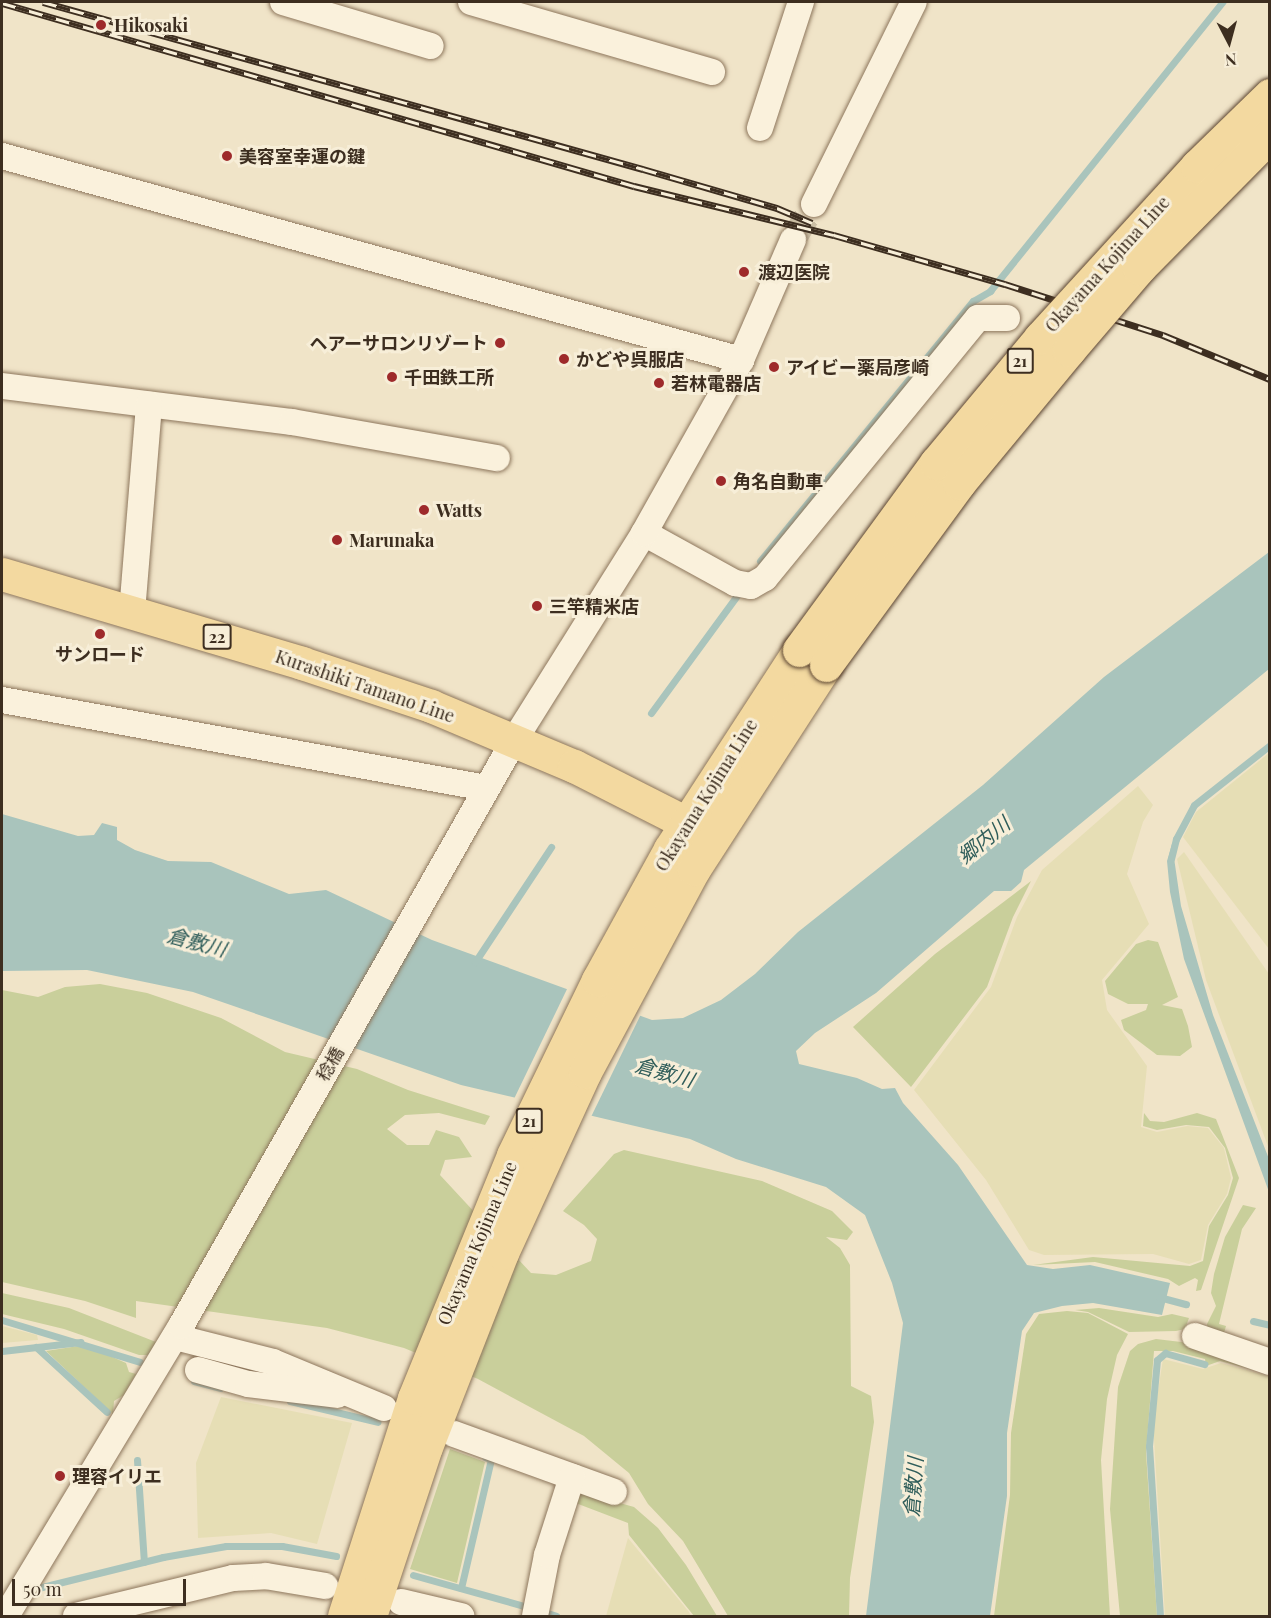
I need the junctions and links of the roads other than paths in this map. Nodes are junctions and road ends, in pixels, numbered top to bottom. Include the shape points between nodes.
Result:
1 (283, 2) edge
2 (471, 2) edge
3 (801, 2) edge
4 (914, 2) edge
5 (328, 8) edge
6 (431, 46) dead end
7 (712, 72) dead end
8 (1269, 95) edge
9 (760, 128) dead end
10 (1269, 135) edge
11 (2, 156) edge
12 (814, 204) tunnel mouth
13 (793, 240) tunnel mouth
14 (1007, 318) dead end
15 (741, 360) junction
16 (2, 386) edge
17 (149, 405) junction
18 (497, 458) dead end
19 (644, 533) junction
20 (2, 574) edge
21 (132, 612) junction
22 (812, 657) junction
23 (2, 700) edge
24 (515, 739) junction
25 (483, 795) junction
26 (700, 830) junction
27 (178, 1332) junction
28 (1194, 1336) dead end
29 (1269, 1362) edge
30 (198, 1370) dead end
31 (349, 1395) junction
32 (423, 1412) junction
33 (572, 1478) junction
34 (614, 1492) dead end
35 (325, 1586) dead end
36 (401, 1602) dead end
37 (536, 1612) edge
38 (6, 1617) edge
39 (76, 1617) edge
40 (344, 1617) edge
41 (370, 1617) edge
42 (461, 1617) edge

1 - 5 street
2 - 7 street
3 - 9 street
4 - 12 street
5 - 6 street
8 - 22 main road, Okayama Kojima Line / 21, bridge via 1197,166 1040,338 936,463
10 - 22 main road, Okayama Kojima Line / 21, bridge via 1139,268
11 - 15 street
13 - 15 street, 稔橋
14 - 19 street via 978,318 765,578 751,586 735,583
15 - 19 street, 稔橋
16 - 17 street
17 - 18 street via 292,422
17 - 21 street
19 - 24 street, 稔橋
20 - 21 main road, Kurashiki Tamano Line / 22
21 - 24 main road, Kurashiki Tamano Line / 22 via 409,699
22 - 26 main road, Okayama Kojima Line / 21
23 - 25 street
24 - 25 street, 稔橋
24 - 26 main road, Kurashiki Tamano Line / 22
25 - 27 street, 稔橋
26 - 32 main road, Okayama Kojima Line / 21 via 681,862 502,1253
27 - 31 street via 314,1377
27 - 38 street, 稔橋
28 - 29 street
30 - 31 street via 249,1384
31 - 32 street
32 - 33 street
32 - 40 main road, Okayama Kojima Line / 21
32 - 41 main road, Okayama Kojima Line / 21
33 - 34 street
33 - 37 street via 547,1555
35 - 39 street via 266,1576 233,1578
36 - 42 street

